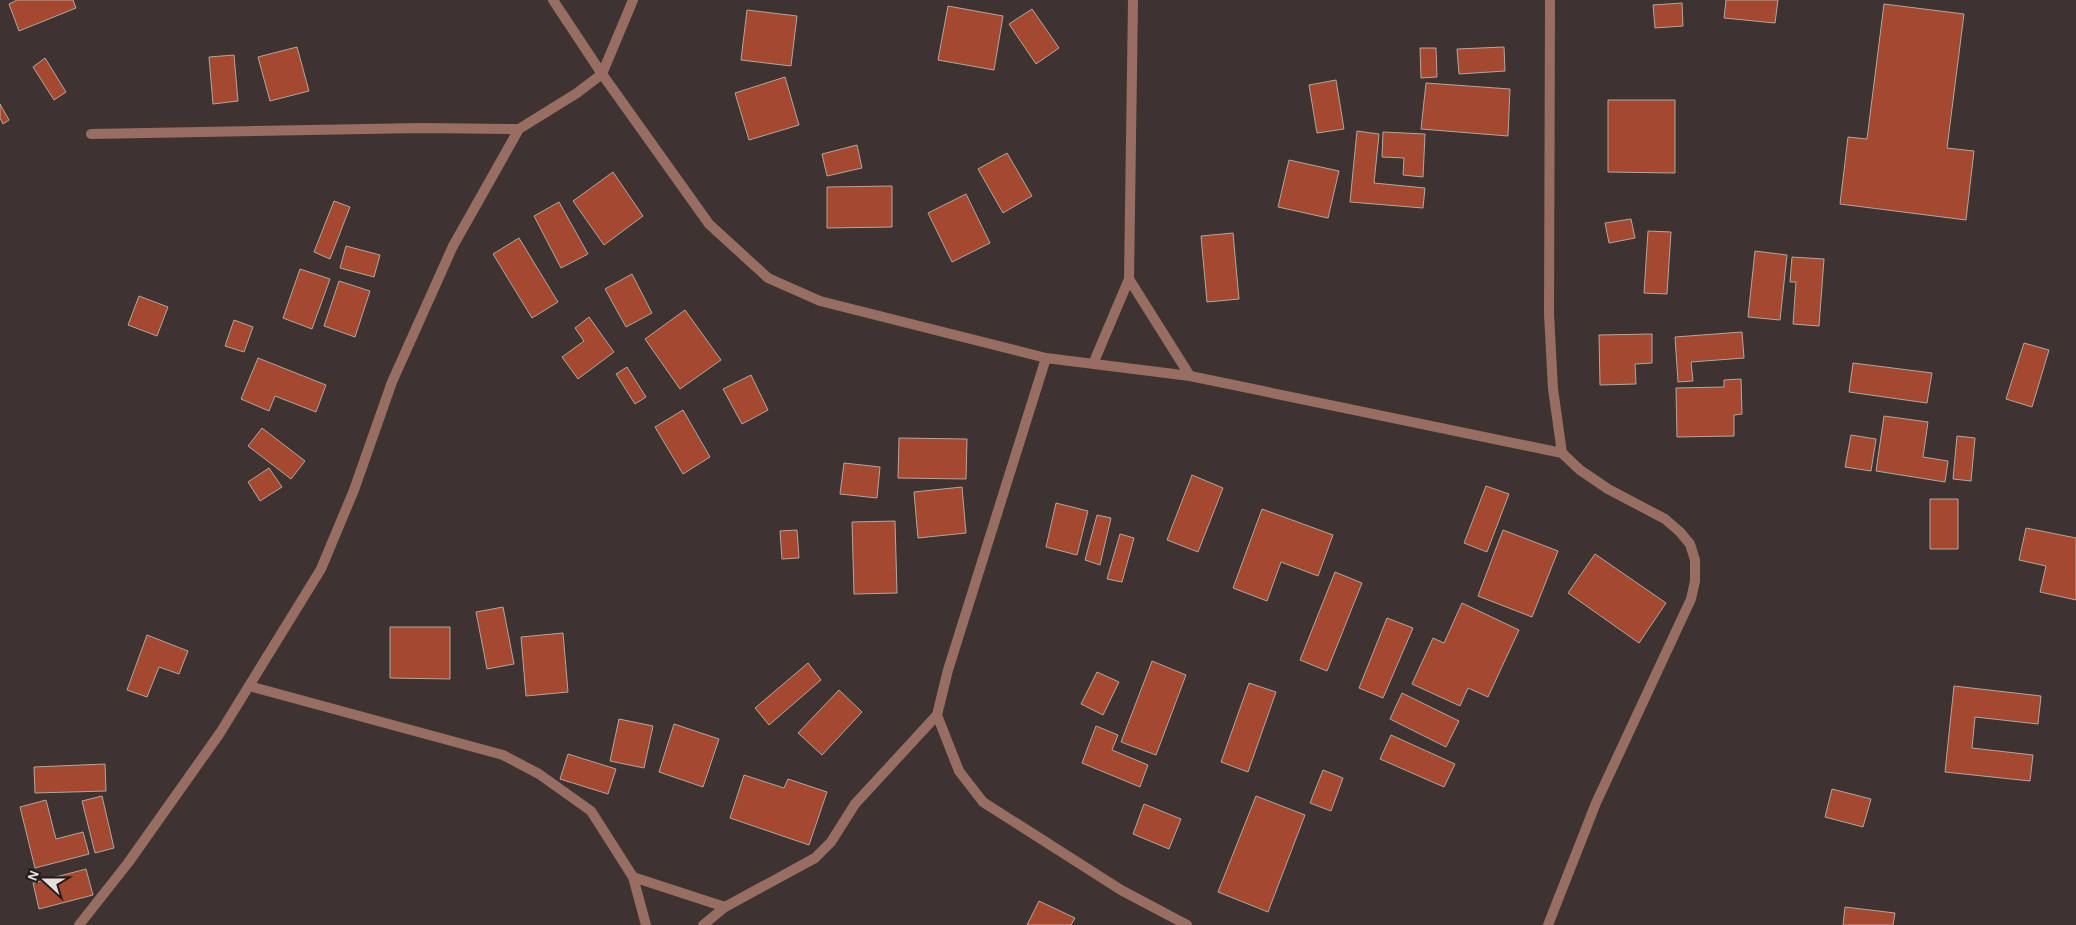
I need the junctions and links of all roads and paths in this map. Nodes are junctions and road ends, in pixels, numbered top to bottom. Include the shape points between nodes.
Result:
1 (553, 0) edge
2 (633, 0) edge
3 (1133, 0) edge
4 (1550, 0) edge
5 (602, 74) junction
6 (519, 129) junction
7 (91, 134) dead end
8 (1130, 279) junction
9 (1046, 358) junction
10 (1093, 364) junction
11 (1190, 376) junction
12 (1562, 453) junction
13 (249, 686) junction
14 (937, 715) junction
15 (633, 877) junction
16 (724, 907) junction
17 (79, 925) edge
18 (646, 925) edge
19 (703, 925) edge
20 (1187, 925) edge
21 (1548, 925) edge

1 - 5 street
2 - 5 street
3 - 8 street
4 - 12 street via 1549,314 1553,389
5 - 6 street
5 - 9 street via 709,224 768,278 820,301
6 - 7 street
6 - 13 street via 453,246 426,305 392,382 354,490 321,569
8 - 10 street
8 - 11 street
9 - 10 street
9 - 14 street via 948,670
10 - 11 street
11 - 12 street
12 - 21 street via 1608,489 1665,519 1680,532 1690,544 1695,560 1695,581 1691,599 1584,829
13 - 15 street via 503,755 539,774 591,811
13 - 17 street via 220,733 128,863
14 - 16 street via 854,804 831,842 815,858
14 - 20 street via 959,771 983,802 1121,890
15 - 16 street
15 - 18 street
16 - 19 street

